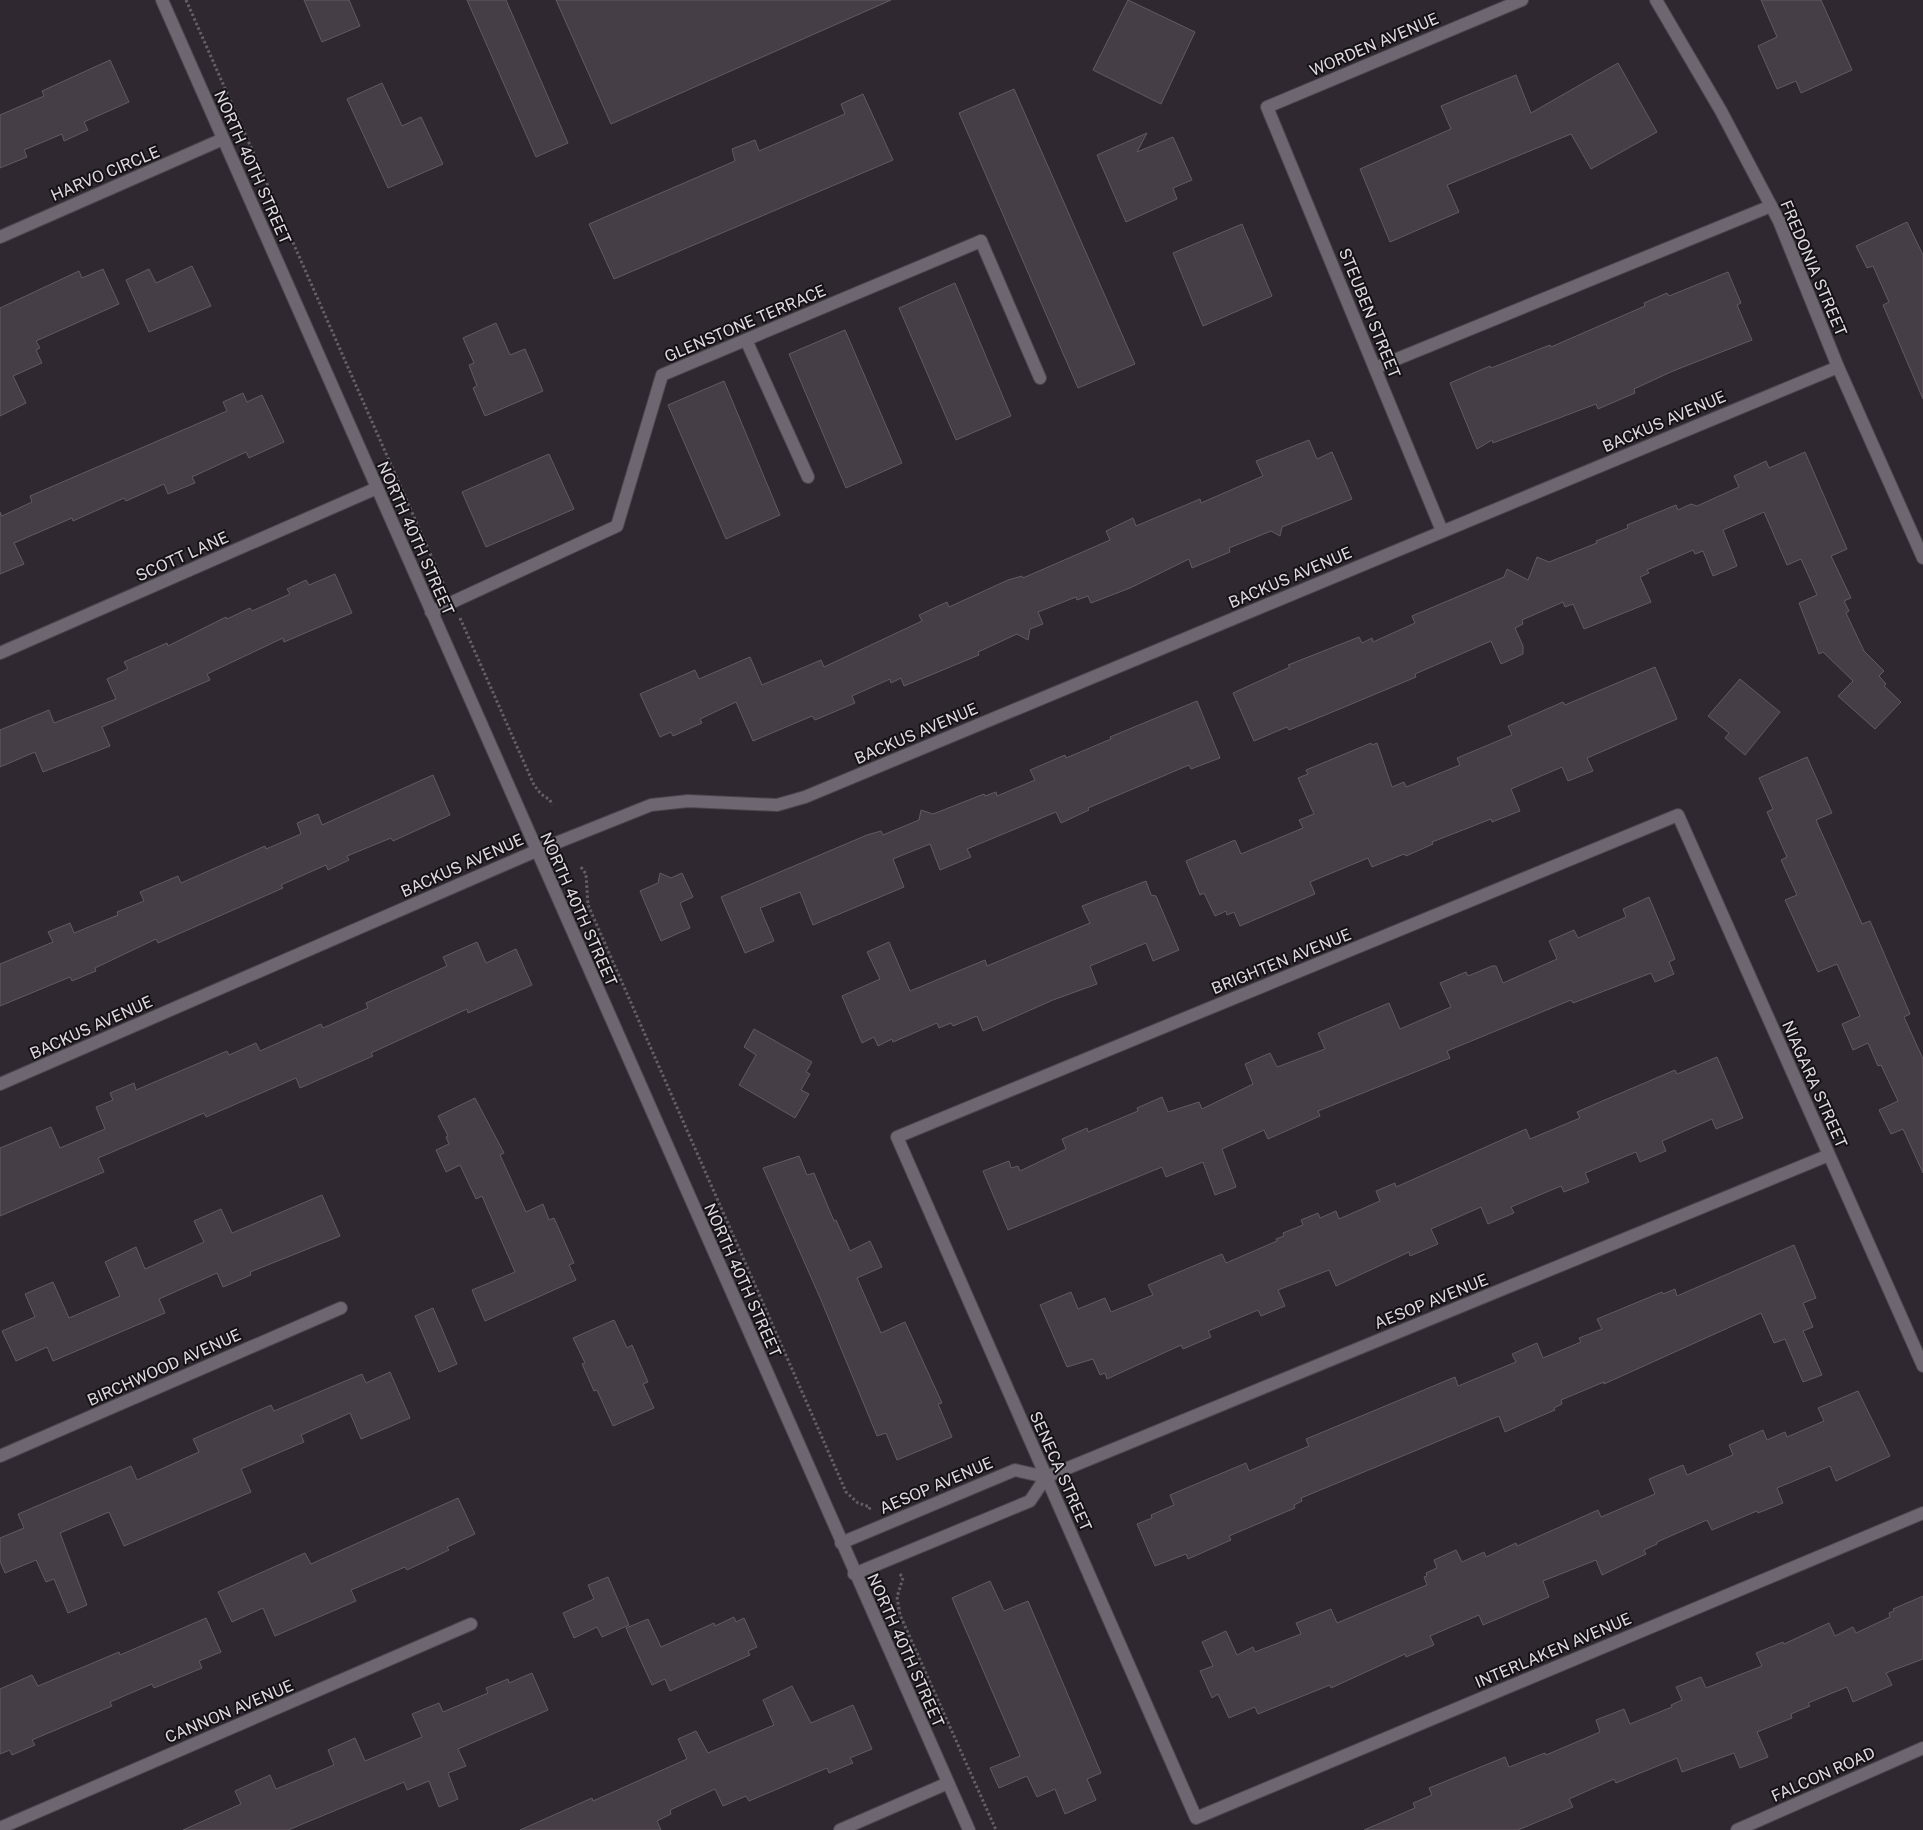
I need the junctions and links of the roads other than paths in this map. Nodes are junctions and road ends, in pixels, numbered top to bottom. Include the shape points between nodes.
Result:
1 (162, 0) edge
2 (1522, 0) edge
3 (1656, 0) edge
4 (1267, 107) joint
5 (223, 139) junction
6 (1772, 206) junction
7 (0, 237) edge
8 (746, 340) junction
9 (1838, 367) junction
10 (1375, 368) junction
11 (1040, 378) dead end
12 (808, 477) dead end
13 (377, 488) junction
14 (1442, 531) junction
15 (1923, 558) edge
16 (430, 612) junction
17 (0, 653) edge
18 (1678, 815) joint
19 (536, 851) junction
20 (0, 1084) edge
21 (897, 1137) joint
22 (1829, 1155) junction
23 (341, 1308) dead end
24 (1923, 1366) edge
25 (0, 1456) edge
26 (1046, 1477) junction
27 (1923, 1513) edge
28 (841, 1543) junction
29 (854, 1574) junction
30 (471, 1624) dead end
31 (1923, 1748) edge
32 (948, 1783) junction
33 (1196, 1818) joint
34 (0, 1828) edge
35 (840, 1830) edge
36 (969, 1830) edge
37 (1737, 1830) edge

1 - 5 street, NORTH 40TH STREET
2 - 4 street, WORDEN AVENUE
3 - 6 street, FREDONIA STREET
4 - 10 street, STEUBEN STREET
5 - 7 street, HARVO CIRCLE
5 - 13 street, NORTH 40TH STREET
6 - 9 street, FREDONIA STREET
6 - 10 street
8 - 11 street, GLENSTONE TERRACE via 981,241
8 - 12 street
8 - 16 street, GLENSTONE TERRACE via 662,375 617,526
9 - 14 street, BACKUS AVENUE
9 - 15 street, FREDONIA STREET
10 - 14 street, STEUBEN STREET
13 - 16 street, NORTH 40TH STREET
13 - 17 street, SCOTT LANE
14 - 19 street, BACKUS AVENUE via 805,797 777,805 688,801 650,805
16 - 19 street, NORTH 40TH STREET
18 - 21 street, BRIGHTEN AVENUE
18 - 22 street, NIAGARA STREET
19 - 20 street, BACKUS AVENUE
19 - 28 street, NORTH 40TH STREET
21 - 26 street, SENECA STREET
22 - 24 street, NIAGARA STREET
22 - 26 street, AESOP AVENUE
23 - 25 street, BIRCHWOOD AVENUE
26 - 28 street, AESOP AVENUE via 1015,1470
26 - 29 street via 1030,1501
26 - 33 street, SENECA STREET
27 - 33 street, INTERLAKEN AVENUE
28 - 29 street, NORTH 40TH STREET
29 - 32 street, NORTH 40TH STREET
30 - 34 street, CANNON AVENUE
31 - 37 street, FALCON ROAD
32 - 35 street
32 - 36 street, NORTH 40TH STREET

